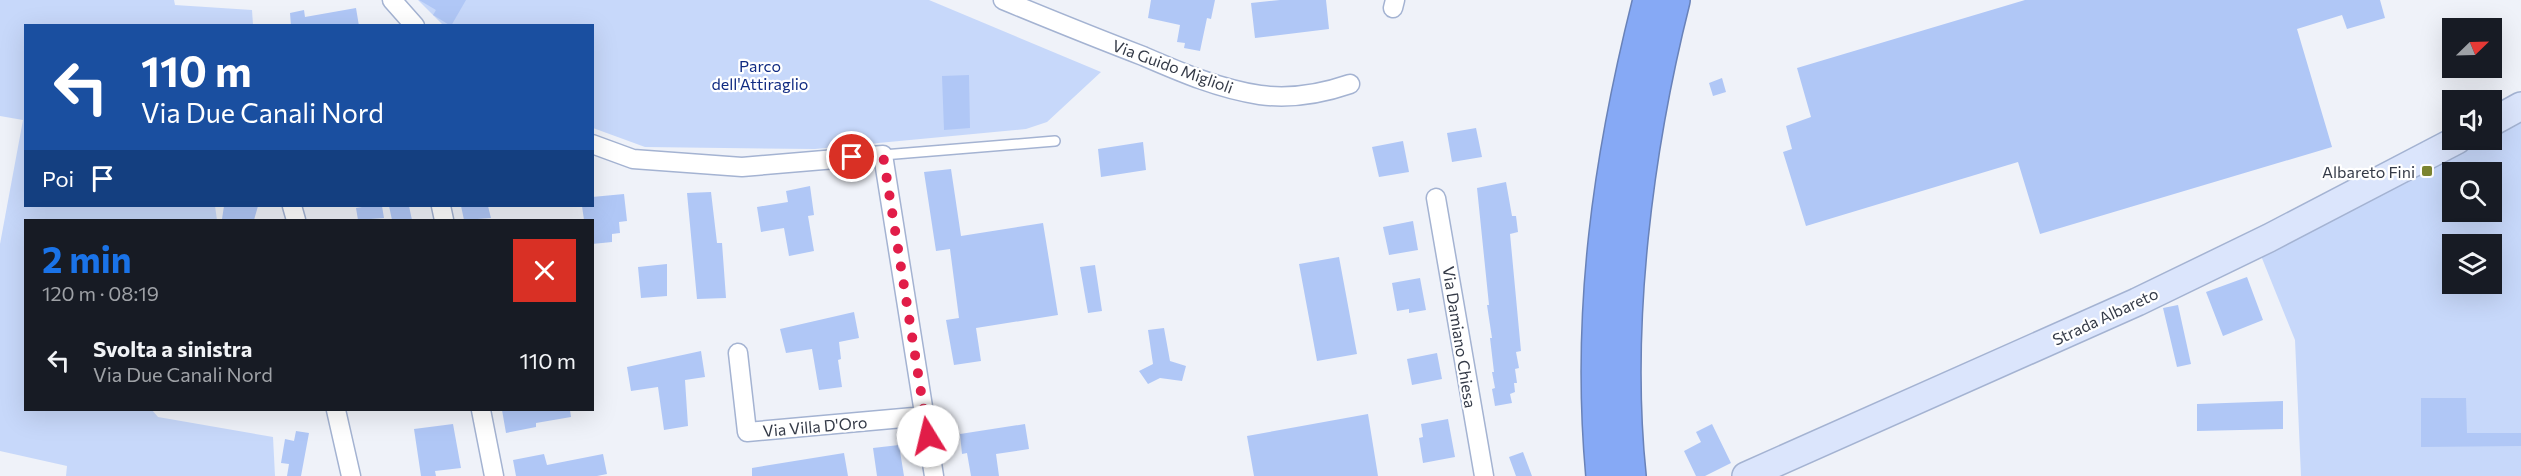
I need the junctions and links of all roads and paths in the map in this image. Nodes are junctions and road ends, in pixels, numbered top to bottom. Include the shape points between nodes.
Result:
1 (1003, 0) edge
2 (1650, 0) edge
3 (1674, 0) edge
4 (400, 13) edge
5 (414, 24) edge
6 (1350, 84) dead end
7 (2521, 106) edge
8 (2502, 116) edge
9 (1055, 141) dead end
10 (594, 145) edge
11 (2442, 148) edge
12 (883, 155) junction
13 (1436, 198) dead end
14 (1612, 309) junction
15 (738, 353) dead end
16 (336, 411) edge
17 (481, 411) edge
18 (925, 416) junction
19 (1751, 475) edge
20 (351, 476) edge
21 (494, 476) edge
22 (934, 476) edge
23 (1484, 476) edge
24 (1603, 476) edge
25 (1629, 476) edge

1 - 6 street, Via Guido Miglioli via 1232,89 1260,95 1307,95
2 - 14 highway via 1629,84 1607,211
3 - 14 highway via 1652,97 1632,230
4 - 5 street
7 - 8 street
9 - 12 lane
10 - 12 street via 633,159 742,167
11 - 19 street, Strada Albareto via 2147,297
12 - 18 street
13 - 23 street, Via Damiano Chiesa
14 - 24 highway via 1599,429
14 - 25 highway
15 - 18 street, Via Villa D'Oro via 747,432
16 - 20 street
17 - 21 street
18 - 22 street

